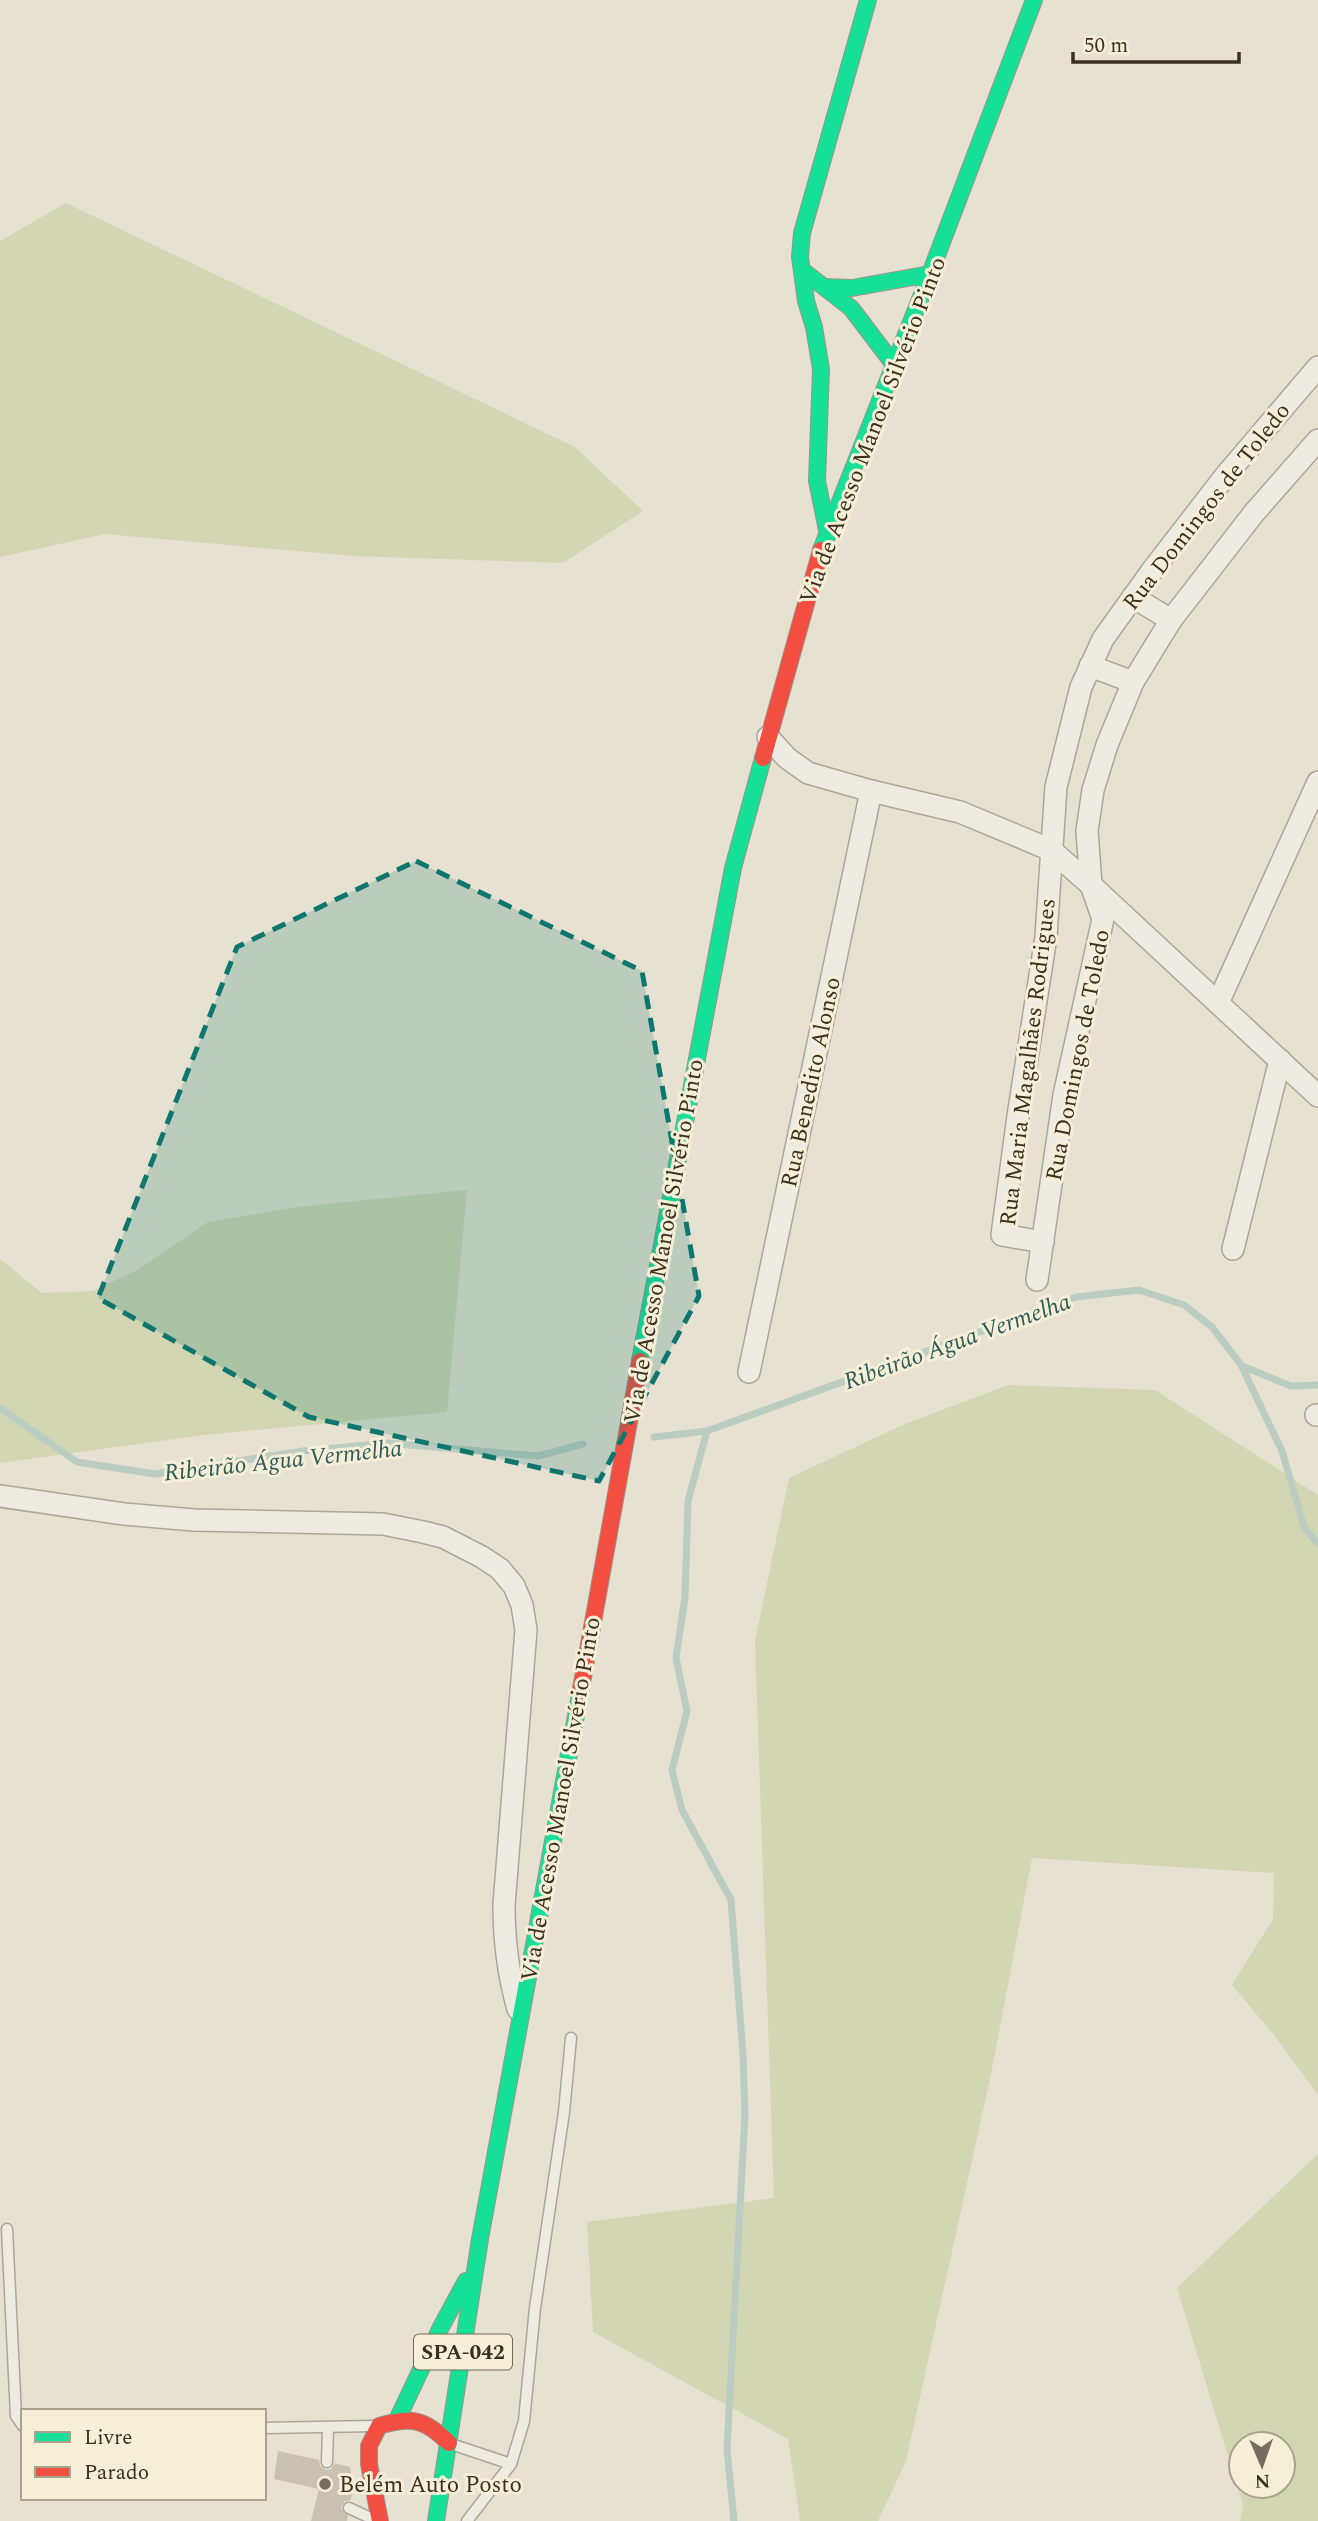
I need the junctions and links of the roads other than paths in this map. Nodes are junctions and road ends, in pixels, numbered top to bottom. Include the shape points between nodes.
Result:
1 (868, 0) edge
2 (1034, 0) edge
3 (802, 270) junction
4 (930, 274) junction
5 (825, 287) junction
6 (895, 366) junction
7 (1318, 367) edge
8 (1318, 440) edge
9 (828, 535) junction
10 (1133, 597) junction
11 (1171, 620) junction
12 (1090, 666) junction
13 (1133, 682) junction
14 (768, 737) junction
15 (1318, 782) edge
16 (871, 792) junction
17 (1051, 850) junction
18 (1091, 884) junction
19 (1218, 1003) junction
20 (1280, 1060) junction
21 (1318, 1096) edge
22 (1043, 1242) junction
23 (1233, 1249) dead end
24 (1037, 1280) dead end
25 (749, 1372) dead end
26 (0, 1496) edge
27 (520, 2018) junction
28 (571, 2038) dead end
29 (6, 2229) dead end
30 (477, 2260) junction
31 (397, 2420) junction
32 (21, 2423) edge
33 (379, 2426) junction
34 (266, 2428) edge
35 (328, 2428) junction
36 (449, 2443) junction
37 (327, 2462) dead end
38 (511, 2464) junction
39 (349, 2508) dead end
40 (379, 2521) edge
41 (436, 2521) edge
42 (467, 2521) edge

1 - 3 main road via 802,233
2 - 4 main road, Via de Acesso Manoel Silvério Pinto
3 - 5 main road
3 - 9 main road via 821,361 817,481
4 - 5 main road via 852,288
4 - 6 main road, Via de Acesso Manoel Silvério Pinto
5 - 6 main road via 851,308
6 - 9 main road, Via de Acesso Manoel Silvério Pinto
7 - 10 street, Rua Domingos de Toledo via 1226,475
8 - 11 street, Rua Domingos de Toledo
9 - 14 main road, Via de Acesso Manoel Silvério Pinto via 816,563
10 - 11 street
10 - 12 street, Rua Domingos de Toledo
11 - 13 street, Rua Domingos de Toledo
12 - 13 street
12 - 17 street, Rua Domingos de Toledo via 1056,787
13 - 18 street, Rua Domingos de Toledo via 1093,790 1087,831
14 - 16 street via 808,773
14 - 27 main road, Via de Acesso Manoel Silvério Pinto via 725,907
15 - 19 street
16 - 17 street via 960,812
16 - 25 street, Rua Benedito Alonso
17 - 18 street
17 - 22 street, Rua Maria Magalhães Rodrigues via 1046,937 1002,1235
18 - 19 street
18 - 22 street, Rua Domingos de Toledo via 1103,919 1064,1095
19 - 20 street
20 - 21 street
20 - 23 street
22 - 24 street, Rua Domingos de Toledo
26 - 27 street via 194,1520 383,1524 443,1537 500,1569 518,1595 526,1630 504,1905 509,1979
27 - 30 main road, Via de Acesso Manoel Silvério Pinto
28 - 38 lane via 524,2421
29 - 32 lane via 16,2416
30 - 31 main road
30 - 36 main road, Via de Acesso Manoel Silvério Pinto / SPA-042
31 - 33 main road
31 - 36 main road via 414,2419 432,2426
33 - 35 lane
33 - 40 main road via 369,2446
34 - 35 lane
35 - 37 lane
36 - 38 lane
36 - 41 main road, Via de Acesso Manoel Silvério Pinto
38 - 42 lane
39 - 40 lane

